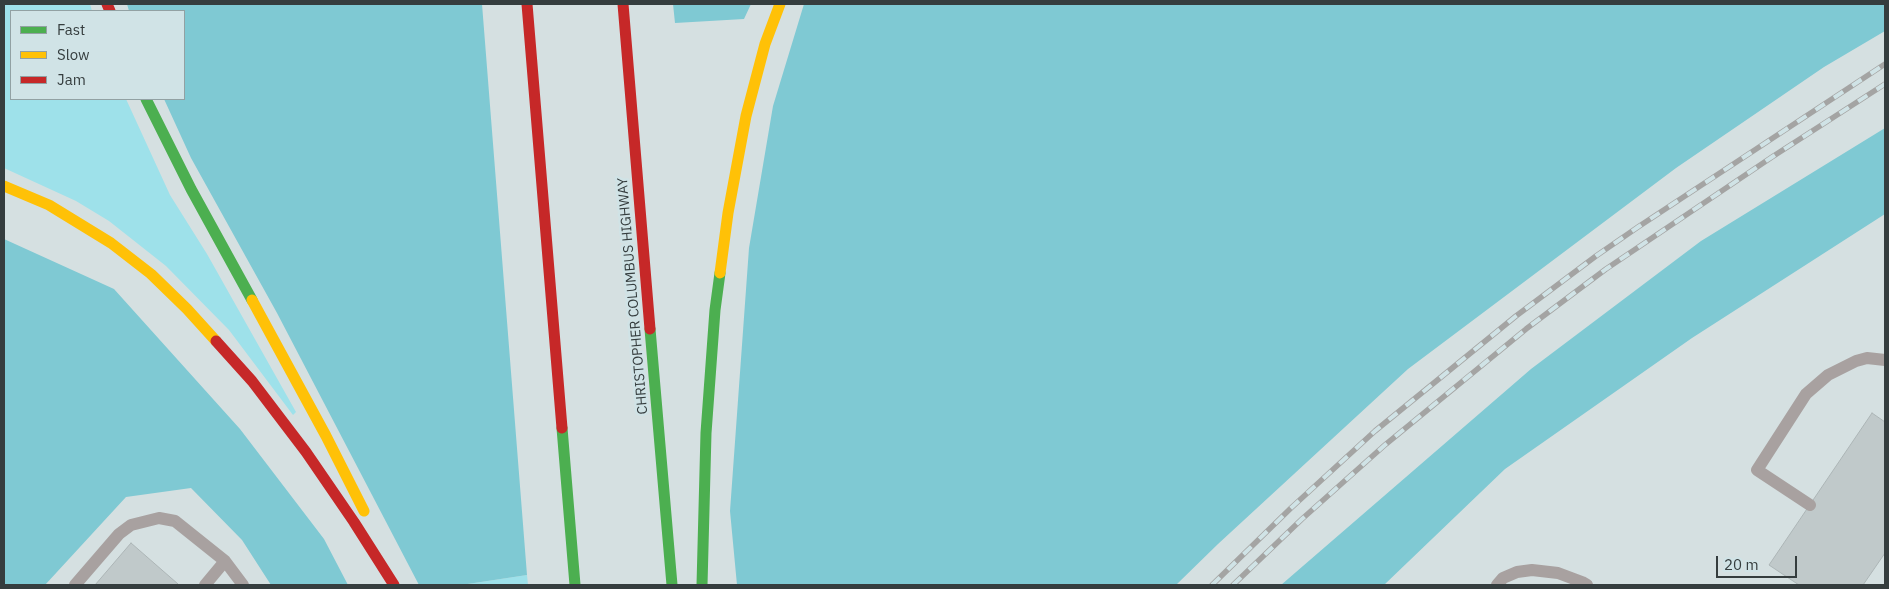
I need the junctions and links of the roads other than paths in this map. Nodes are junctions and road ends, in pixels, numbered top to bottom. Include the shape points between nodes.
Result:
1 (527, 4) edge
2 (623, 4) edge
3 (780, 4) edge
4 (146, 100) edge
5 (4, 186) edge
6 (1885, 360) edge
7 (1810, 505) dead end
8 (225, 561) junction
9 (75, 585) edge
10 (205, 585) edge
11 (243, 585) edge
12 (396, 585) edge
13 (575, 585) edge
14 (672, 585) edge
15 (702, 585) edge
16 (1497, 585) edge
17 (1587, 585) edge

1 - 13 highway
2 - 14 highway, CHRISTOPHER COLUMBUS HIGHWAY
3 - 15 highway via 765,44 746,116 728,213 715,310 706,433
4 - 12 highway via 191,189 326,436 373,530
5 - 12 highway via 49,205 111,243 151,274 187,309 252,381 300,444
6 - 7 lane via 1856,360 1828,375 1806,394 1757,470
8 - 9 lane via 175,521 159,518 131,525 119,534
8 - 10 lane
8 - 11 lane
16 - 17 lane via 1503,578 1517,572 1532,570 1558,574

